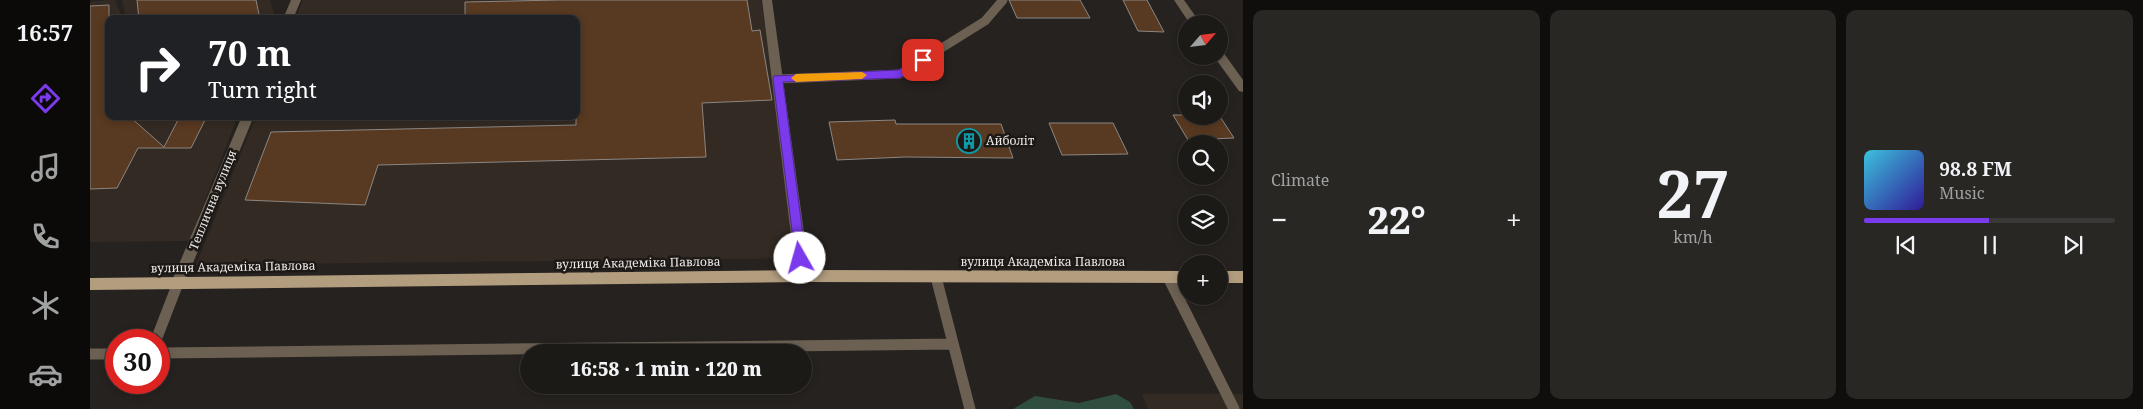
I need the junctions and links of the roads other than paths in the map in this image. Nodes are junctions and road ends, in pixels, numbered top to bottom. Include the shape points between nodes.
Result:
1 (296, 0) edge
2 (767, 0) edge
3 (1003, 0) edge
4 (1179, 0) edge
5 (290, 15) edge
6 (1190, 15) edge
7 (1226, 65) edge
8 (778, 79) junction
9 (1243, 88) edge
10 (246, 120) edge
11 (802, 276) junction
12 (1168, 276) junction
13 (1178, 276) edge
14 (1228, 276) edge
15 (936, 277) junction
16 (1243, 277) edge
17 (178, 283) junction
18 (90, 284) edge
19 (160, 329) edge
20 (953, 344) junction
21 (170, 353) edge
22 (90, 354) edge
23 (105, 354) edge
24 (970, 409) edge
25 (1234, 409) edge

1 - 5 street
2 - 8 street
3 - 8 lane via 985,21 900,74
4 - 6 street
7 - 9 street
8 - 11 street
10 - 17 street, Теплична вулиця
11 - 15 main road, вулиця Академіка Павлова
11 - 17 main road, вулиця Академіка Павлова
12 - 13 main road, вулиця Академіка Павлова
12 - 15 main road, вулиця Академіка Павлова
12 - 25 lane
14 - 16 main road
15 - 20 lane
17 - 18 main road, вулиця Академіка Павлова
17 - 19 lane
20 - 21 lane
20 - 24 lane
22 - 23 lane

